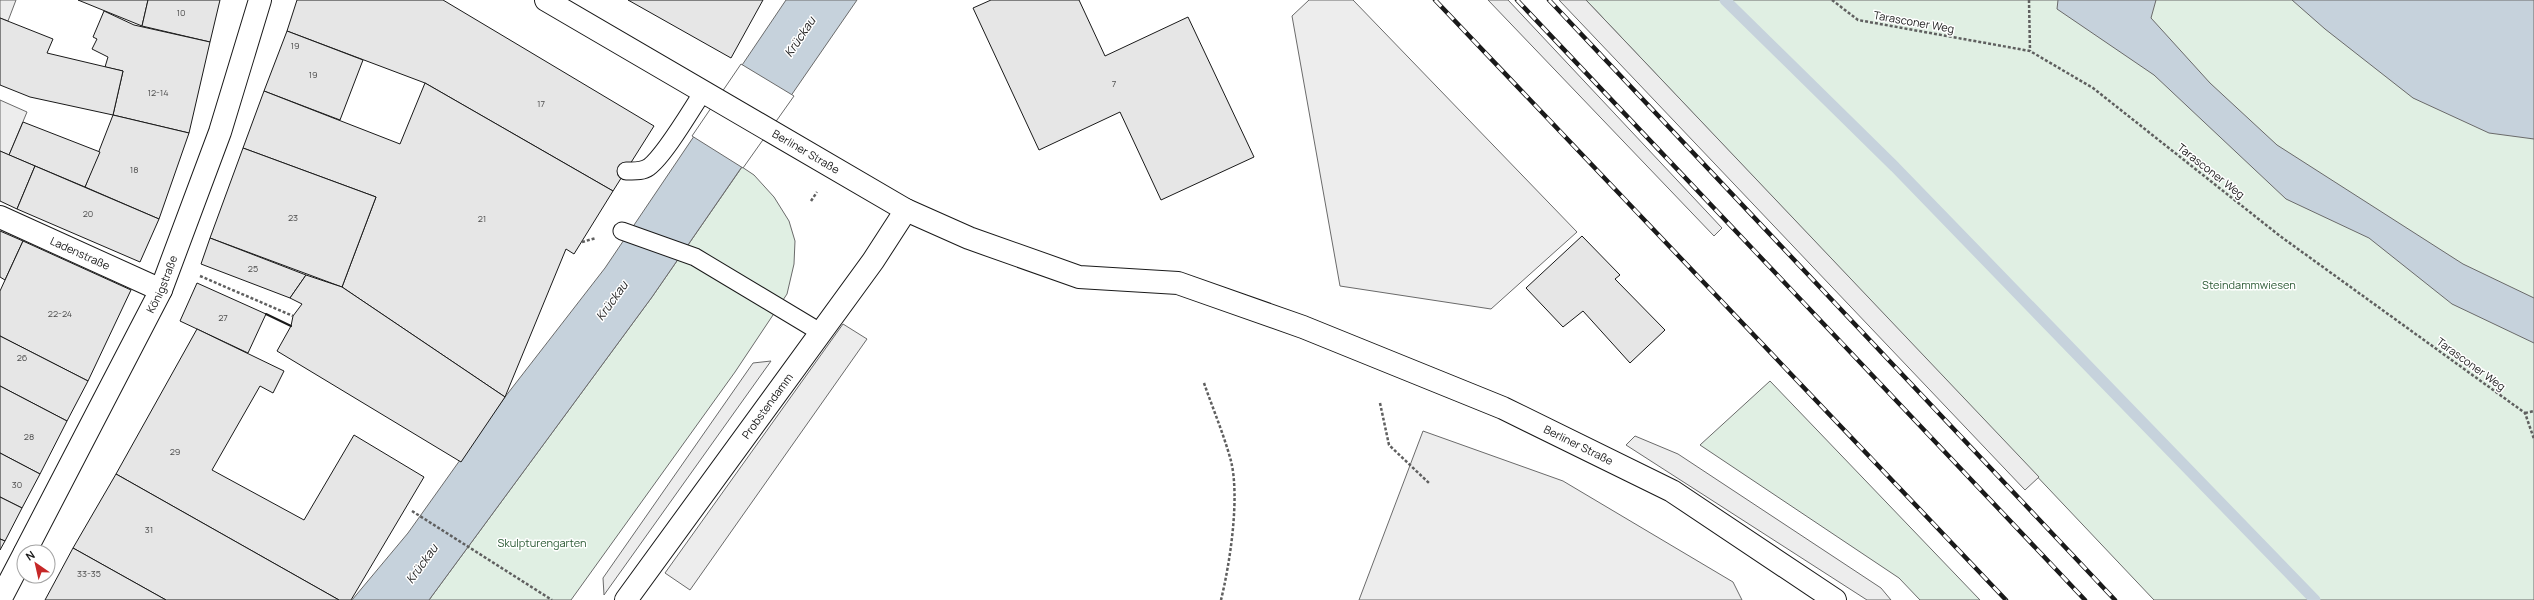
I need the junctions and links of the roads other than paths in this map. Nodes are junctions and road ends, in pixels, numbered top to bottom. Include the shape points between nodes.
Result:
1 (260, 0) edge
2 (546, 0) edge
3 (697, 88) junction
4 (626, 170) dead end
5 (906, 210) junction
6 (0, 217) edge
7 (622, 231) dead end
8 (161, 290) junction
9 (820, 332) junction
10 (29, 544) edge
11 (16, 569) edge
12 (0, 600) edge
13 (626, 600) edge
14 (1835, 600) edge

1 - 8 main road, Königstraße via 220,132
2 - 3 main road, Berliner Straße
3 - 4 lane via 673,138 650,166 637,172
3 - 5 main road, Berliner Straße
5 - 9 main road, Probstendamm via 873,261
5 - 14 main road, Berliner Straße via 969,238 1079,277 1178,283 1303,327 1503,408 1666,487
6 - 8 main road, Ladenstraße
7 - 9 lane via 696,257
8 - 10 main road, Königstraße
9 - 13 main road, Probstendamm
11 - 12 main road, Königstraße

